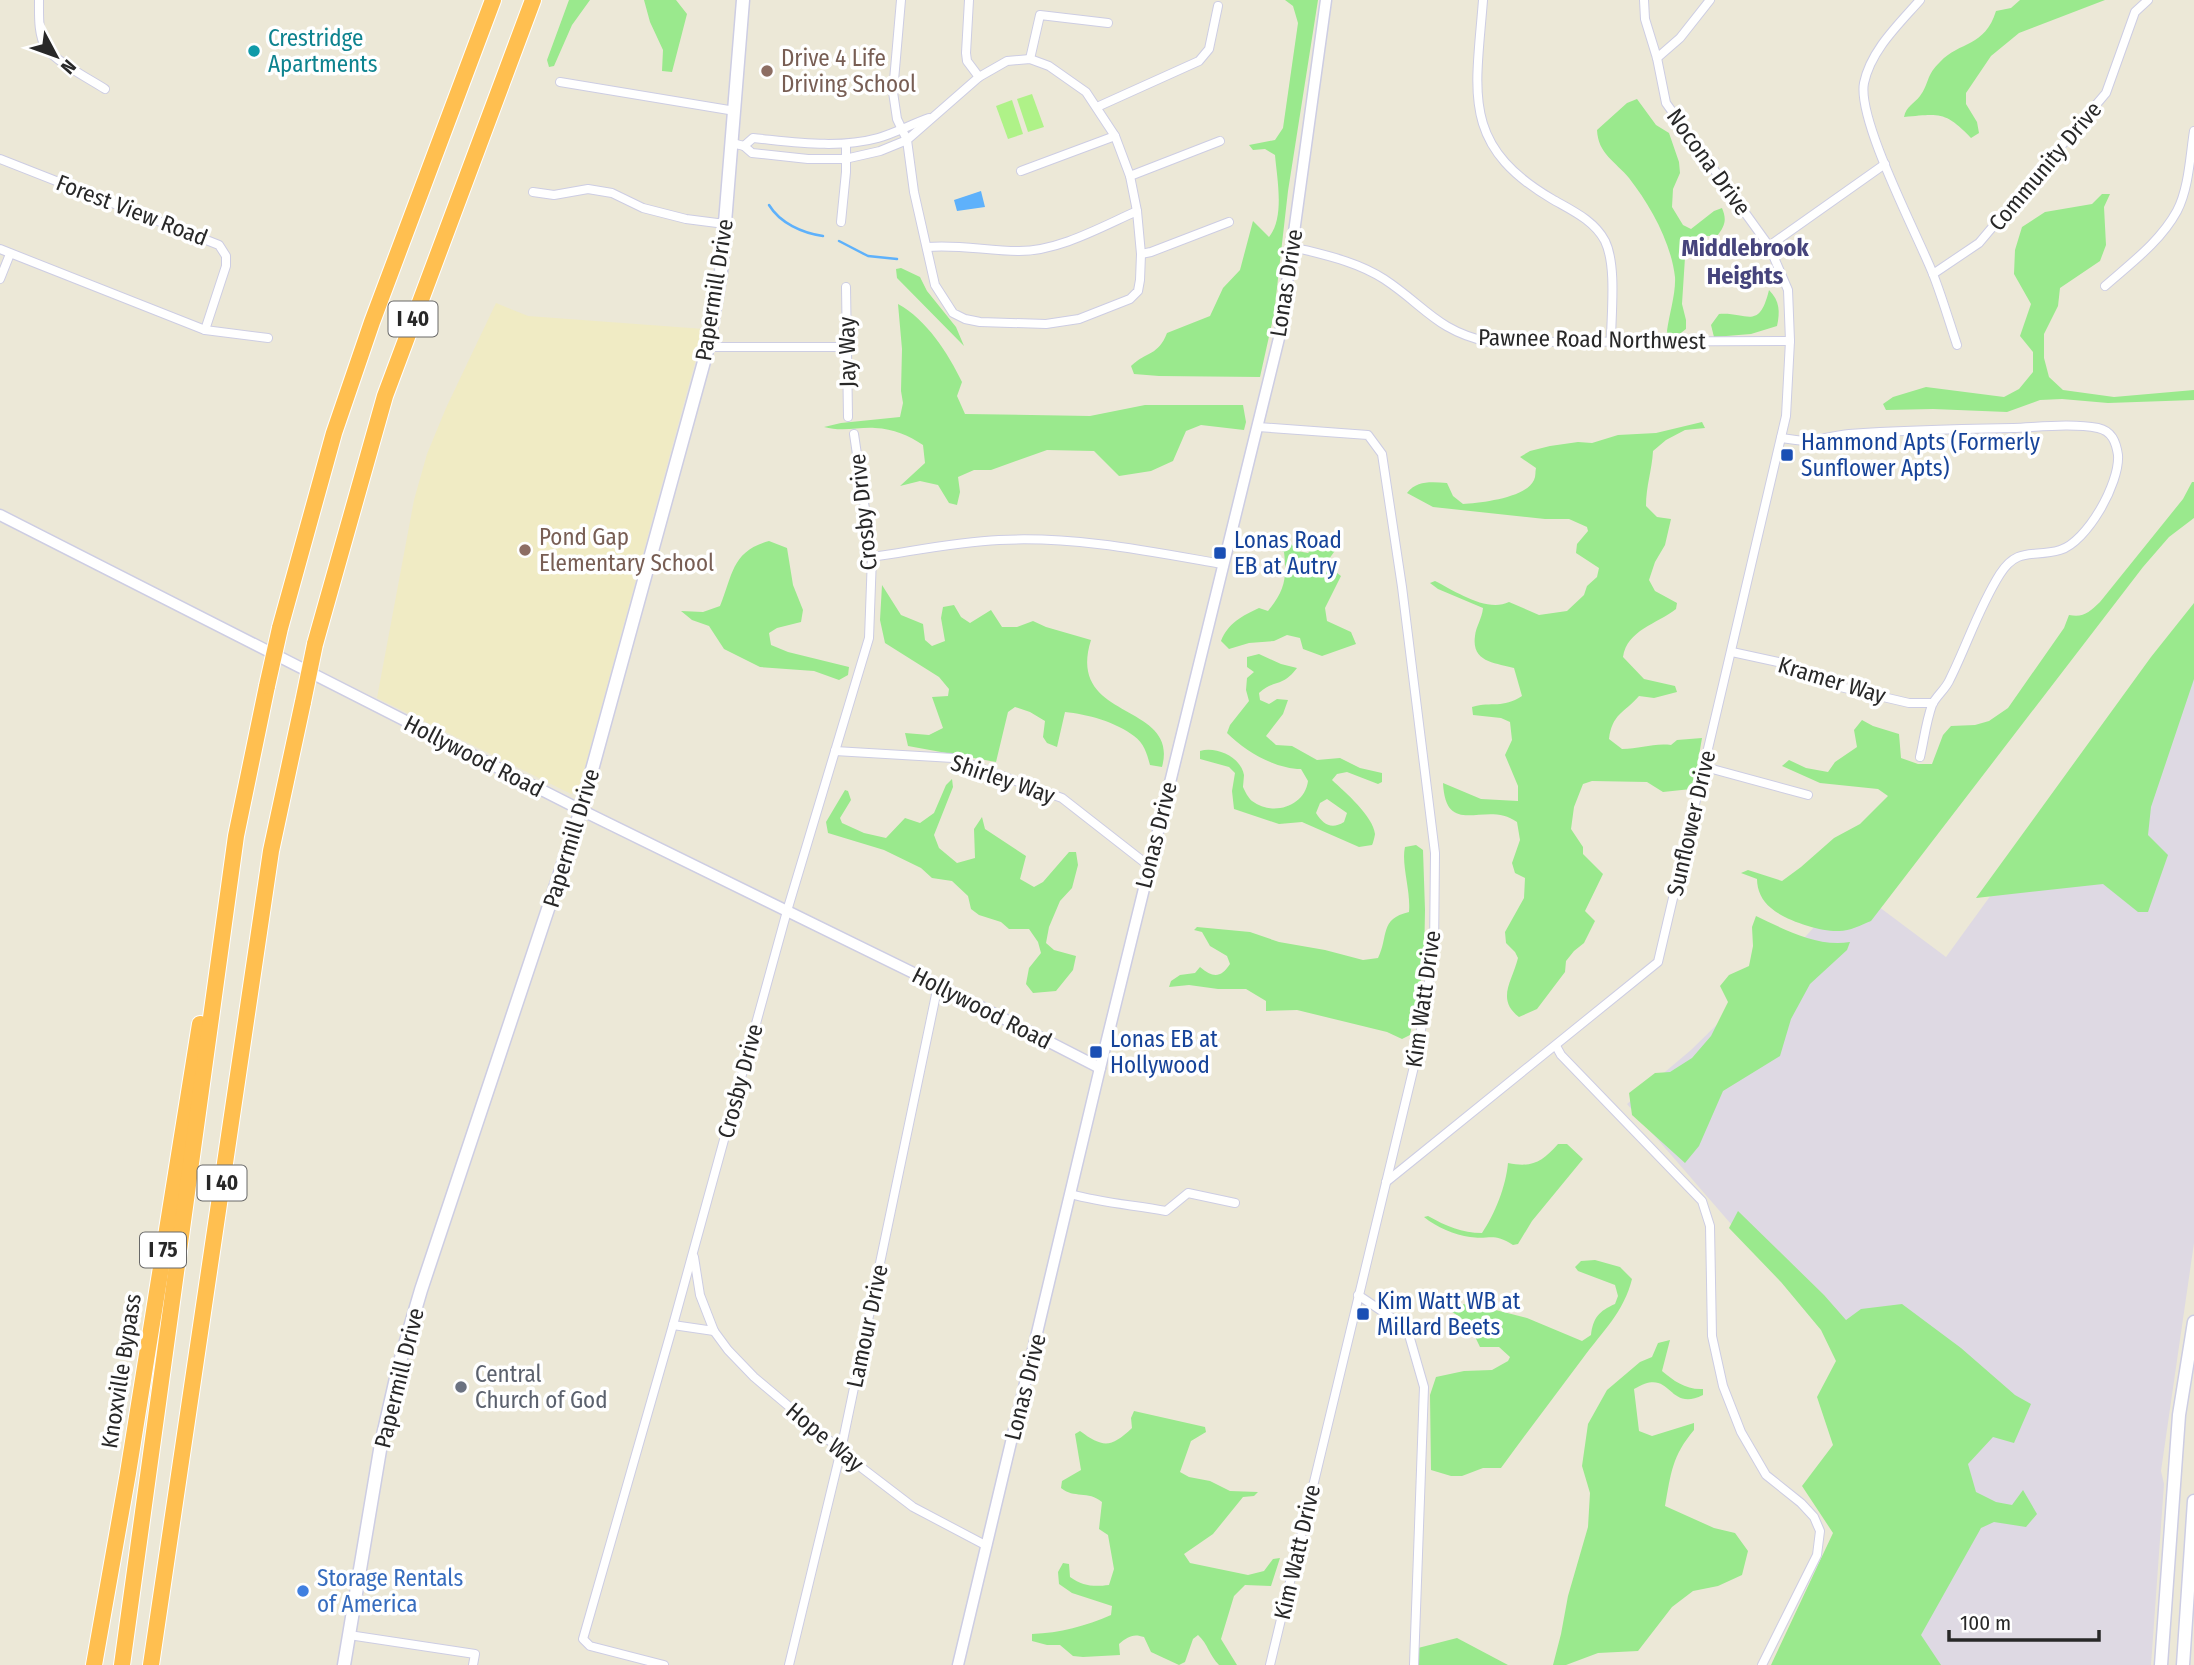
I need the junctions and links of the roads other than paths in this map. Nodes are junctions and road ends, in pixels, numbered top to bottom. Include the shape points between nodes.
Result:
1 (39, 0) edge
2 (493, 0) edge
3 (533, 0) edge
4 (743, 0) edge
5 (901, 0) edge
6 (970, 0) edge
7 (1326, 0) edge
8 (1483, 0) edge
9 (1644, 0) edge
10 (1710, 0) edge
11 (1920, 0) edge
12 (2148, 0) edge
13 (1218, 6) dead end
14 (1108, 23) dead end
15 (1657, 58) junction
16 (1030, 59) junction
17 (979, 77) junction
18 (560, 82) dead end
19 (105, 89) dead end
20 (1097, 107) junction
21 (735, 111) junction
22 (935, 115) junction
23 (902, 128) junction
24 (2194, 131) edge
25 (1115, 136) junction
26 (907, 140) junction
27 (1220, 141) dead end
28 (846, 144) junction
29 (738, 145) junction
30 (0, 159) edge
31 (845, 159) junction
32 (1885, 164) junction
33 (1021, 171) dead end
34 (1130, 176) junction
35 (533, 192) dead end
36 (1137, 211) junction
37 (841, 222) dead end
38 (1229, 222) dead end
39 (725, 224) junction
40 (1769, 246) junction
41 (927, 247) junction
42 (1293, 247) junction
43 (0, 249) edge
44 (10, 254) junction
45 (1141, 254) junction
46 (1933, 274) junction
47 (0, 279) edge
48 (2105, 286) dead end
49 (846, 287) dead end
50 (205, 330) junction
51 (268, 338) dead end
52 (1790, 341) junction
53 (1611, 342) junction
54 (1957, 345) dead end
55 (708, 347) junction
56 (847, 347) junction
57 (848, 417) dead end
58 (1258, 427) junction
59 (854, 434) dead end
60 (1781, 438) junction
61 (0, 515) edge
62 (872, 558) junction
63 (1222, 564) junction
64 (1732, 652) junction
65 (1933, 703) junction
66 (835, 751) junction
67 (1920, 757) dead end
68 (1705, 767) junction
69 (1808, 795) dead end
70 (580, 810) junction
71 (236, 836) junction
72 (1149, 866) junction
73 (787, 911) junction
74 (937, 985) junction
75 (1556, 1045) junction
76 (1100, 1068) junction
77 (1387, 1182) junction
78 (1071, 1194) junction
79 (1235, 1203) dead end
80 (694, 1251) junction
81 (1358, 1295) junction
82 (2194, 1322) edge
83 (673, 1325) junction
84 (714, 1331) junction
85 (841, 1450) junction
86 (2194, 1501) edge
87 (986, 1546) junction
88 (349, 1634) junction
89 (94, 1665) edge
90 (122, 1665) edge
91 (151, 1665) edge
92 (344, 1665) edge
93 (473, 1665) edge
94 (664, 1665) edge
95 (789, 1665) edge
96 (958, 1665) edge
97 (1270, 1665) edge
98 (1413, 1665) edge
99 (1762, 1665) edge
100 (2161, 1665) edge
101 (2183, 1665) edge

1 - 19 street via 38,23 46,49
2 - 71 highway, I 40, bridge via 334,433 280,628
3 - 91 highway, I 40, bridge via 384,396 315,644 271,851
4 - 21 main road, Papermill Drive
5 - 23 street via 893,92
6 - 17 street via 966,53
7 - 42 street, Lonas Drive
8 - 53 street via 1476,89 1481,124 1489,143 1517,176 1597,228 1611,266
9 - 15 street, Nocona Drive
10 - 15 street
11 - 32 street via 1876,53 1864,84 1869,119
12 - 46 street, Community Drive via 2135,12 2106,93 1979,243
13 - 20 street via 1209,49 1199,61
14 - 16 street via 1040,15
15 - 40 street, Nocona Drive via 1666,103
16 - 17 street via 1007,61
16 - 20 street via 1066,77
17 - 22 street
18 - 21 street
20 - 25 street
21 - 29 main road, Papermill Drive
22 - 23 street
22 - 26 street
23 - 26 street
23 - 28 street
24 - 48 street via 2177,211 2157,241
25 - 33 street
25 - 34 street
26 - 31 street
26 - 41 street
27 - 34 street
28 - 29 street via 753,138
28 - 31 street
29 - 31 street via 752,153
29 - 39 main road, Papermill Drive
30 - 50 street, Forest View Road via 219,245 226,266
31 - 37 street
32 - 40 street
32 - 46 street
34 - 36 street
35 - 39 street via 612,192 643,208
36 - 41 street via 1055,245 1021,251
36 - 45 street
38 - 45 street
39 - 55 main road, Papermill Drive
40 - 52 street, Nocona Drive via 1788,290
41 - 45 street via 935,285 953,313 980,322 1046,324 1079,319 1130,299 1138,291
42 - 53 street, Pawnee Road Northwest via 1356,263 1465,337 1489,342
42 - 58 street, Lonas Drive via 1280,334
43 - 44 street
44 - 47 street
44 - 50 street
46 - 54 street
49 - 56 street, Jay Way
50 - 51 street
52 - 53 street, Pawnee Road Northwest
52 - 60 street, Sunflower Drive
55 - 56 street
55 - 70 main road, Papermill Drive
56 - 57 street, Jay Way
58 - 63 street, Lonas Drive
58 - 77 street, Kim Watt Drive via 1367,435 1382,454 1435,853 1434,951 1417,1054
59 - 62 street, Crosby Drive
60 - 64 street, Sunflower Drive
60 - 65 street via 1808,441 1885,431 2046,427 2099,428 2116,442 2118,461 2106,502 2062,550 2011,560 1988,596 1949,683
61 - 70 street, Hollywood Road
62 - 63 street via 962,543 1062,540
62 - 66 street, Crosby Drive via 869,638
63 - 72 street, Lonas Drive
64 - 65 street, Kramer Way via 1778,662 1835,685 1909,703
64 - 68 street, Sunflower Drive
65 - 67 street
66 - 72 street, Shirley Way via 953,758 1062,798
66 - 73 street, Crosby Drive
68 - 69 street
68 - 75 street, Sunflower Drive via 1658,962
70 - 73 street, Hollywood Road
70 - 88 main road, Papermill Drive via 399,1365
71 - 89 highway, Knoxville Bypass / I 75 via 189,1082
71 - 90 highway, I 40
72 - 76 street, Lonas Drive
73 - 74 street, Hollywood Road
73 - 80 street, Crosby Drive
74 - 76 street, Hollywood Road
74 - 85 street, Lamour Drive
75 - 77 street, Sunflower Drive
75 - 99 street via 1702,1201 1710,1226 1712,1336 1723,1386 1741,1432 1766,1475 1801,1503 1820,1531 1817,1555
76 - 78 street, Lonas Drive
77 - 81 street, Kim Watt Drive
78 - 79 street via 1166,1211 1188,1193
78 - 87 street, Lonas Drive
80 - 83 street, Crosby Drive
80 - 84 street, Hope Way via 700,1295
81 - 97 street, Kim Watt Drive
81 - 98 street via 1407,1328 1424,1387
82 - 100 main road via 2179,1415
83 - 84 street
83 - 94 street, Crosby Drive via 583,1639 590,1646
84 - 85 street, Hope Way via 754,1377
85 - 87 street, Hope Way via 913,1507
85 - 95 street, Lamour Drive
86 - 101 main road
87 - 96 street, Lonas Drive
88 - 92 main road, Papermill Drive
88 - 93 street via 475,1654

